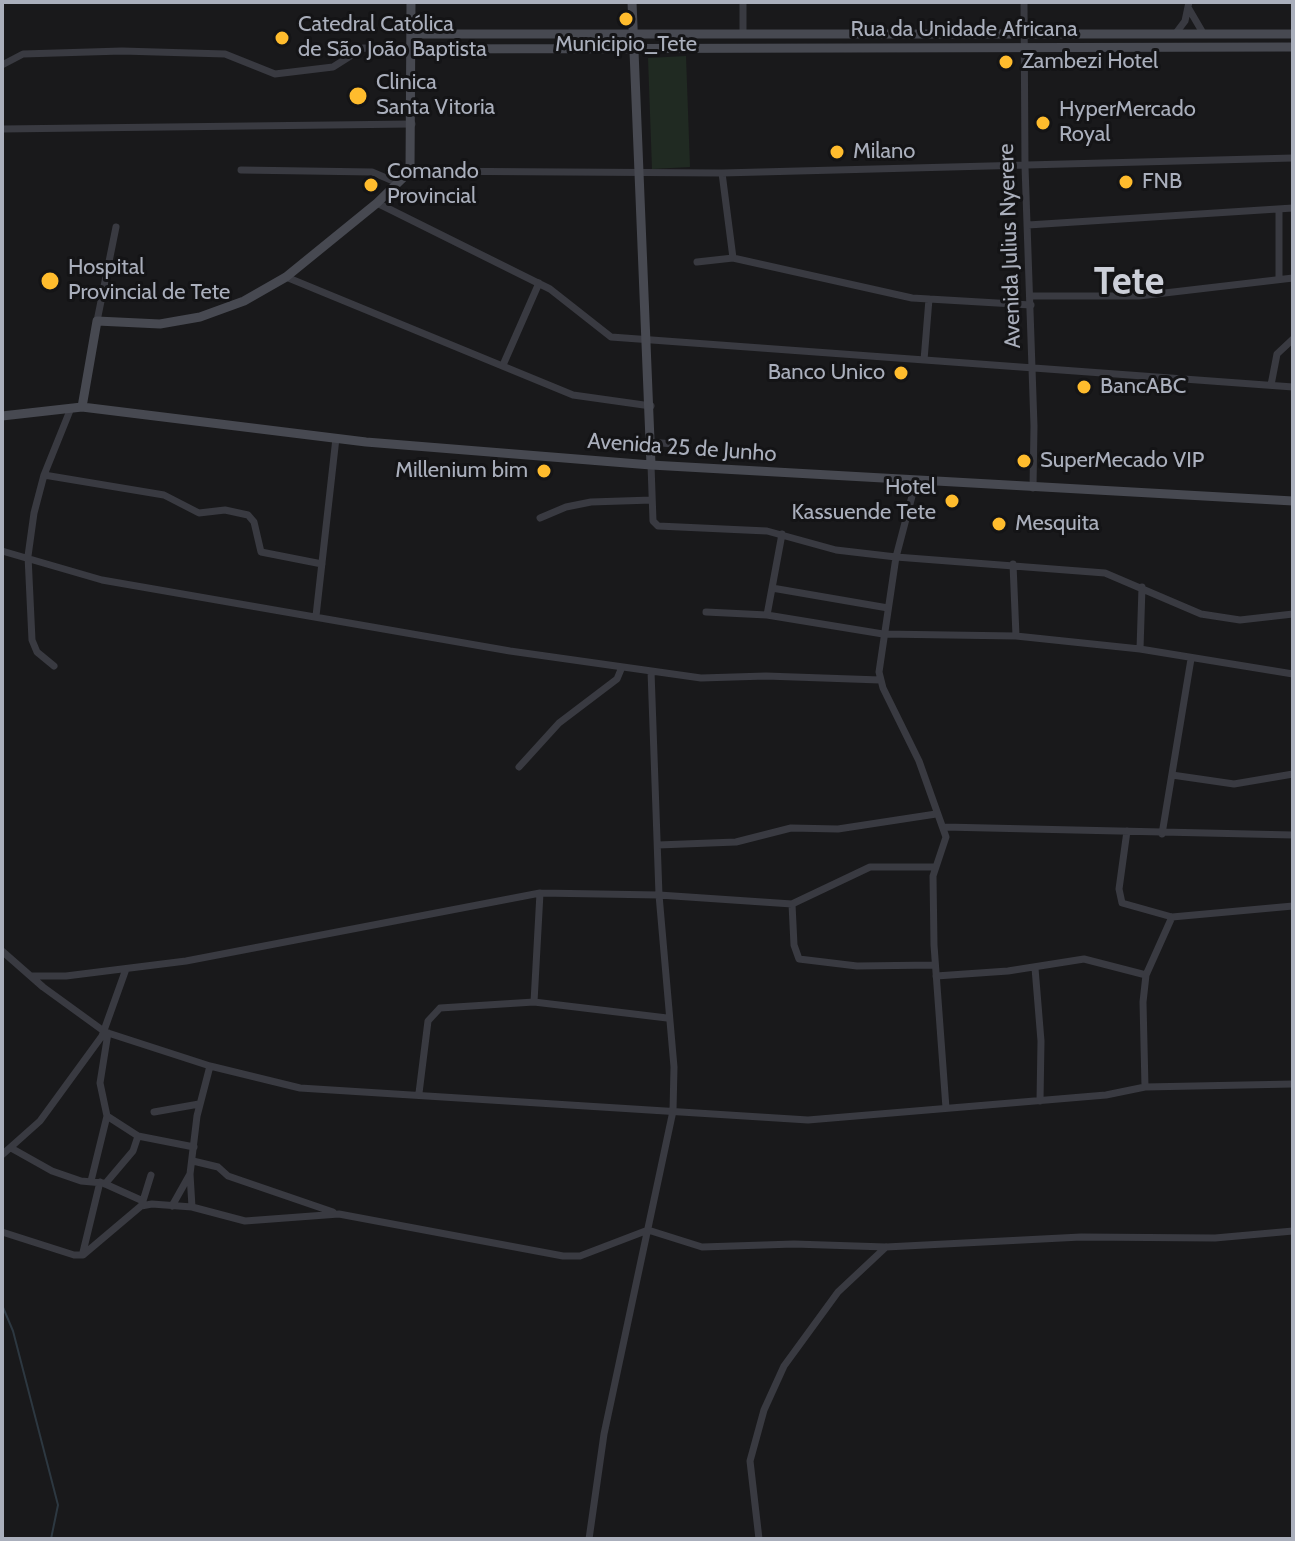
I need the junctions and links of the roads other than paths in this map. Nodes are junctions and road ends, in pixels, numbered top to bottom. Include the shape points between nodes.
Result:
1 (411, 2) edge
2 (632, 2) edge
3 (743, 2) edge
4 (1024, 2) edge
5 (1189, 5) edge
6 (634, 33) junction
7 (743, 33) junction
8 (1176, 33) junction
9 (1203, 33) junction
10 (411, 34) junction
11 (1293, 34) edge
12 (1025, 35) junction
13 (1293, 47) edge
14 (1025, 48) junction
15 (411, 49) junction
16 (634, 49) junction
17 (2, 65) edge
18 (412, 124) junction
19 (2, 129) edge
20 (1293, 158) edge
21 (1025, 166) junction
22 (241, 170) dead end
23 (410, 171) junction
24 (642, 173) junction
25 (722, 173) junction
26 (398, 183) junction
27 (377, 203) junction
28 (1293, 208) edge
29 (1279, 209) junction
30 (1028, 225) junction
31 (116, 227) dead end
32 (733, 258) junction
33 (697, 262) dead end
34 (286, 277) junction
35 (1293, 278) edge
36 (1279, 279) junction
37 (539, 283) junction
38 (929, 299) junction
39 (1030, 301) junction
40 (97, 321) junction
41 (1293, 339) edge
42 (649, 342) junction
43 (924, 360) junction
44 (503, 365) junction
45 (1032, 367) junction
46 (1271, 385) junction
47 (1293, 387) edge
48 (651, 406) junction
49 (76, 408) junction
50 (2, 416) edge
51 (336, 438) junction
52 (651, 442) junction
53 (673, 444) dead end
54 (651, 465) junction
55 (44, 475) junction
56 (916, 481) junction
57 (1033, 488) junction
58 (652, 500) junction
59 (1293, 501) edge
60 (540, 518) dead end
61 (782, 534) junction
62 (2, 551) edge
63 (28, 556) junction
64 (896, 557) junction
65 (322, 564) junction
66 (1013, 564) junction
67 (1142, 587) junction
68 (772, 588) junction
69 (888, 608) junction
70 (706, 612) dead end
71 (1293, 614) edge
72 (767, 615) junction
73 (316, 616) junction
74 (883, 634) junction
75 (1016, 636) junction
76 (1140, 649) junction
77 (1191, 659) junction
78 (54, 666) dead end
79 (622, 667) junction
80 (651, 671) junction
81 (1293, 674) edge
82 (880, 680) junction
83 (519, 767) dead end
84 (1293, 774) edge
85 (1172, 775) junction
86 (936, 814) junction
87 (944, 827) junction
88 (1127, 831) junction
89 (1162, 834) junction
90 (1293, 835) edge
91 (658, 845) junction
92 (934, 867) junction
93 (540, 893) junction
94 (659, 895) junction
95 (792, 904) junction
96 (1293, 906) edge
97 (1172, 917) junction
98 (2, 951) edge
99 (935, 965) junction
100 (1035, 968) junction
101 (126, 969) junction
102 (1146, 975) junction
103 (29, 976) junction
104 (936, 976) junction
105 (534, 1002) junction
106 (667, 1018) junction
107 (106, 1033) junction
108 (210, 1066) junction
109 (1293, 1084) edge
110 (1145, 1087) junction
111 (419, 1093) junction
112 (1040, 1101) junction
113 (199, 1104) junction
114 (946, 1108) junction
115 (673, 1111) junction
116 (154, 1112) dead end
117 (107, 1116) junction
118 (138, 1136) junction
119 (194, 1147) junction
120 (11, 1148) junction
121 (2, 1155) edge
122 (193, 1161) junction
123 (190, 1174) junction
124 (151, 1175) dead end
125 (91, 1181) junction
126 (103, 1183) junction
127 (142, 1203) junction
128 (172, 1206) junction
129 (192, 1207) junction
130 (339, 1214) junction
131 (648, 1230) junction
132 (1293, 1231) edge
133 (2, 1232) edge
134 (886, 1247) junction
135 (83, 1255) junction
136 (589, 1539) edge
137 (759, 1539) edge

1 - 10 street
2 - 6 street
3 - 7 street
4 - 12 street, Avenida Julius Nyerere
5 - 8 street
5 - 9 street
6 - 7 street, Rua da Unidade Africana
6 - 10 street, Rua da Unidade Africana
6 - 16 street
7 - 12 street, Rua da Unidade Africana
8 - 9 street, Rua da Unidade Africana
8 - 12 street, Rua da Unidade Africana
9 - 11 street, Rua da Unidade Africana
10 - 15 street
12 - 14 street, Avenida Julius Nyerere
13 - 14 street, Rua da Unidade Africana
14 - 16 street, Rua da Unidade Africana
14 - 21 street, Avenida Julius Nyerere
15 - 16 street, Rua da Unidade Africana
15 - 17 street via 363,48 333,67 275,74 225,54 23,54
15 - 18 street
16 - 24 street
18 - 19 street
18 - 23 street
20 - 21 street
21 - 25 street
21 - 30 street, Avenida Julius Nyerere
22 - 26 street via 372,172
23 - 24 street
23 - 26 street
24 - 25 street
24 - 42 street
25 - 32 street
26 - 27 street
27 - 34 street
27 - 37 street
28 - 29 street
29 - 30 street
29 - 36 street
30 - 39 street, Avenida Julius Nyerere
31 - 40 street
32 - 33 street
32 - 38 street
34 - 40 street via 244,301 200,317 160,324
34 - 44 street
35 - 36 street
36 - 39 street via 1139,296
37 - 42 street via 601,332
37 - 44 street
38 - 39 street
38 - 43 street
39 - 45 street, Avenida Julius Nyerere
40 - 49 street
41 - 46 street via 1277,354
42 - 43 street
42 - 48 street
43 - 45 street
44 - 48 street via 573,395
45 - 46 street
45 - 57 street, Avenida Julius Nyerere
46 - 47 street
48 - 52 street
49 - 50 street, Avenida 25 de Junho
49 - 51 street, Avenida 25 de Junho
49 - 55 street
51 - 54 street, Avenida 25 de Junho
51 - 65 street
52 - 53 street
52 - 54 street
54 - 56 street, Avenida 25 de Junho
54 - 58 street
55 - 63 street
55 - 65 street via 164,495 199,513 225,510 248,515 261,552
56 - 57 street, Avenida 25 de Junho
56 - 64 street
57 - 59 street, Avenida 25 de Junho
58 - 60 street via 591,502
58 - 61 street via 658,526
61 - 64 street via 836,550
61 - 68 street
62 - 63 street
63 - 73 street via 102,580
63 - 78 street via 32,640
64 - 66 street
64 - 69 street
65 - 73 street
66 - 67 street via 1105,573
66 - 75 street
67 - 71 street via 1201,614 1240,620
67 - 76 street
68 - 69 street
68 - 72 street
69 - 74 street
70 - 72 street
72 - 74 street
73 - 79 street
74 - 75 street
74 - 82 street
75 - 76 street
76 - 77 street
77 - 81 street
77 - 85 street
79 - 80 street
79 - 83 street via 617,679 559,723
80 - 82 street via 721,679
80 - 91 street
82 - 86 street via 919,761
84 - 85 street via 1234,784
85 - 89 street
86 - 87 street
86 - 91 street via 838,829 791,828 736,842
87 - 88 street
87 - 92 street via 944,847
88 - 89 street
88 - 97 street via 1119,900
89 - 90 street
91 - 94 street
92 - 95 street via 870,867
92 - 99 street
93 - 94 street
93 - 101 street
93 - 105 street
94 - 95 street
94 - 106 street
95 - 99 street via 799,959 857,966
96 - 97 street
97 - 102 street
98 - 103 street
99 - 104 street
100 - 102 street via 1084,959
100 - 104 street
100 - 112 street
101 - 103 street
101 - 107 street
102 - 110 street
103 - 107 street
104 - 114 street
105 - 106 street
105 - 111 street via 440,1008 428,1021
106 - 115 street
107 - 108 street
107 - 117 street via 100,1083
107 - 120 street via 40,1121
108 - 111 street via 300,1088
108 - 113 street
109 - 110 street
110 - 112 street
111 - 115 street
112 - 114 street
113 - 116 street
113 - 119 street
114 - 115 street via 808,1120
115 - 131 street
117 - 118 street
117 - 125 street
118 - 119 street
118 - 126 street via 133,1151
119 - 122 street
120 - 121 street
120 - 125 street via 52,1171
122 - 123 street
122 - 130 street
123 - 128 street
123 - 129 street
124 - 127 street
125 - 126 street
126 - 127 street
126 - 135 street
127 - 128 street
127 - 135 street
128 - 129 street
129 - 130 street via 245,1221
130 - 131 street via 563,1256 580,1256
131 - 134 street via 702,1247
131 - 136 street via 604,1434
132 - 134 street
133 - 135 street
134 - 137 street via 838,1292 784,1366 764,1410 750,1461

